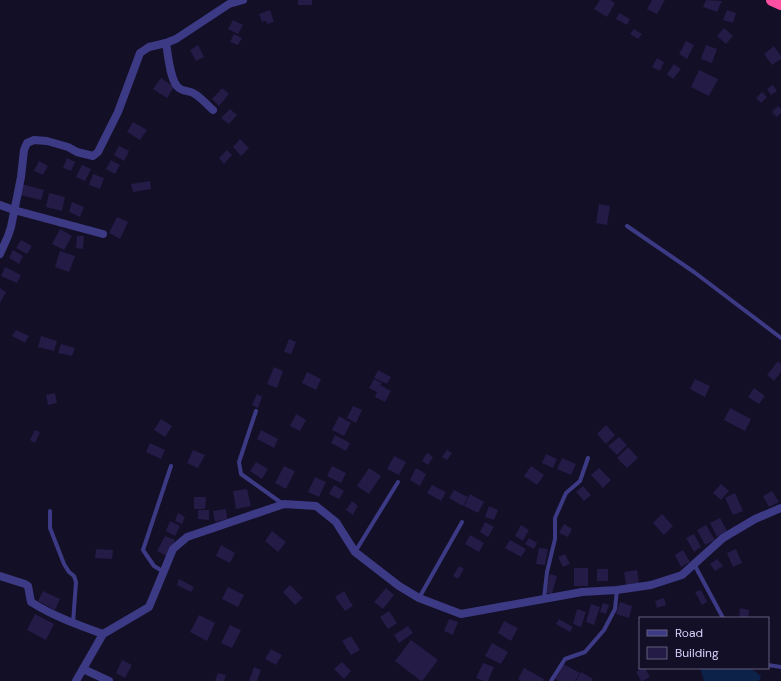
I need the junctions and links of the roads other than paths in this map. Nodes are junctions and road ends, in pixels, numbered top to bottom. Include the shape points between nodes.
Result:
1 (243, 0) edge
2 (772, 0) edge
3 (781, 4) edge
4 (166, 43) junction
5 (213, 110) dead end
6 (0, 205) edge
7 (14, 210) junction
8 (628, 226) dead end
9 (103, 234) dead end
10 (0, 254) edge
11 (781, 338) edge
12 (256, 411) dead end
13 (588, 458) dead end
14 (170, 466) dead end
15 (398, 482) dead end
16 (284, 504) junction
17 (781, 508) edge
18 (50, 511) dead end
19 (462, 522) dead end
20 (355, 552) junction
21 (694, 564) junction
22 (164, 572) junction
23 (0, 576) edge
24 (617, 590) junction
25 (419, 598) junction
26 (544, 598) junction
27 (723, 617) edge
28 (73, 622) junction
29 (103, 634) junction
30 (769, 665) edge
31 (781, 667) edge
32 (84, 669) junction
33 (76, 681) edge
34 (109, 681) edge
35 (551, 681) edge

1 - 4 street via 229,4
2 - 3 highway
4 - 5 street via 172,79 176,85 179,89 195,94
4 - 7 street via 149,47 140,53 118,112 98,152 93,156 46,141 34,140 27,143
6 - 7 street
7 - 9 street
7 - 10 street via 11,227
8 - 11 lane
12 - 16 lane via 239,462 242,474
13 - 26 lane via 580,481 566,493 555,518 555,539
14 - 22 lane via 144,550 154,566
15 - 20 lane
16 - 20 street via 316,506 336,522
16 - 22 street via 188,537 173,549
17 - 21 street via 755,519 723,538
18 - 28 lane via 50,528 64,564 76,582
19 - 25 lane
20 - 25 street
21 - 24 street via 682,575 651,585
21 - 27 lane
22 - 29 street via 150,607
23 - 28 street via 25,584 28,586 31,602
24 - 26 street
24 - 35 lane via 615,609 604,630 585,652 565,659
25 - 26 street via 461,614
28 - 29 street
29 - 32 street
30 - 31 lane
32 - 33 street
32 - 34 street

